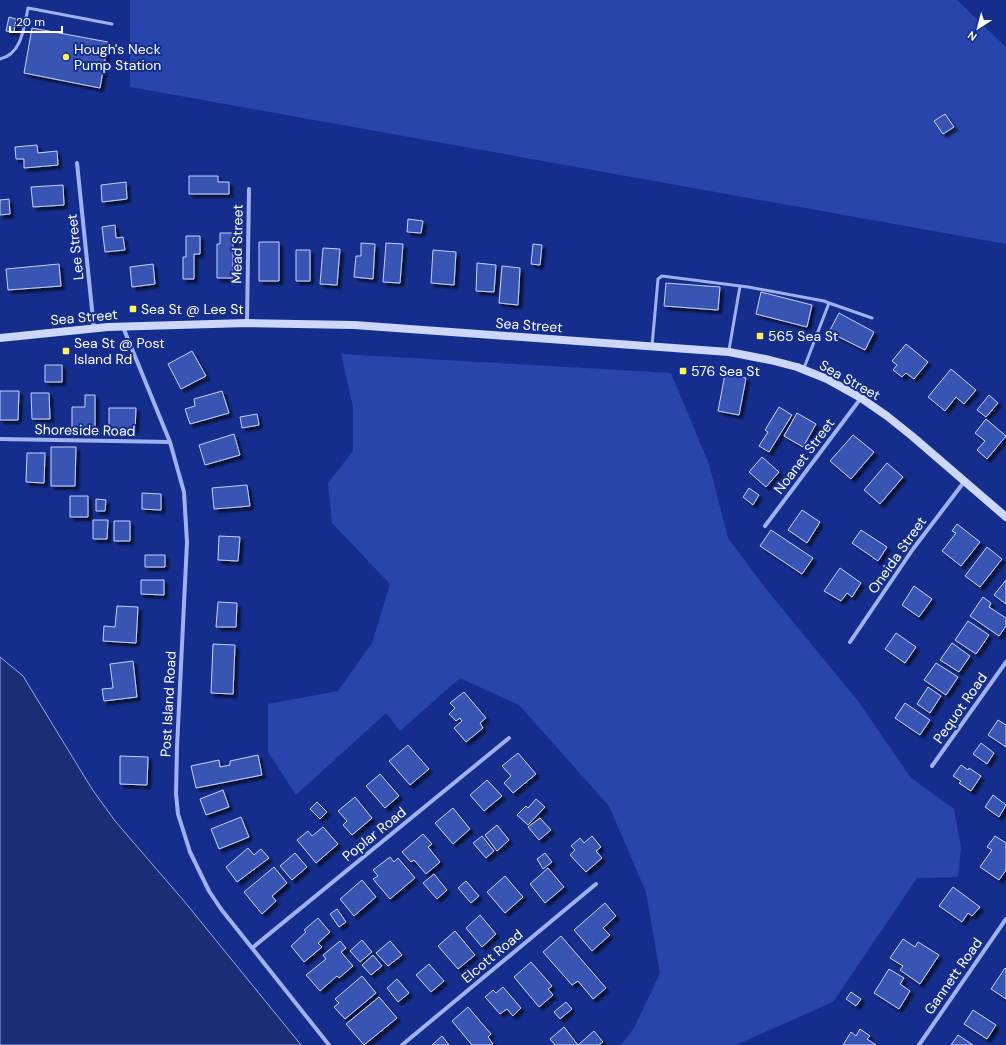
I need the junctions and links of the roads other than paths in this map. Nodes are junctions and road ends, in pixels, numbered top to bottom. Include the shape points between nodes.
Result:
1 (112, 24) dead end
2 (0, 59) edge
3 (77, 163) dead end
4 (249, 189) dead end
5 (740, 286) junction
6 (829, 303) junction
7 (872, 318) dead end
8 (247, 323) junction
9 (123, 327) junction
10 (94, 329) junction
11 (0, 338) edge
12 (652, 347) junction
13 (729, 352) junction
14 (803, 370) junction
15 (860, 398) junction
16 (0, 439) edge
17 (170, 442) junction
18 (964, 482) junction
19 (1006, 517) edge
20 (765, 526) dead end
21 (850, 642) dead end
22 (1006, 662) edge
23 (509, 738) dead end
24 (932, 766) dead end
25 (596, 884) dead end
26 (1006, 919) edge
27 (252, 948) junction
28 (329, 1045) edge
29 (402, 1045) edge
30 (919, 1045) edge

1 - 2 lane via 28,8 19,44 13,52
3 - 10 street, Lee Street
4 - 8 street, Mead Street
5 - 6 lane
5 - 12 lane via 662,276 658,279
5 - 13 lane
6 - 7 lane
6 - 14 lane
8 - 9 main road, Sea Street
8 - 12 main road, Sea Street via 354,325
9 - 10 main road, Sea Street
9 - 17 street, Post Island Road
10 - 11 main road, Sea Street
12 - 13 main road, Sea Street
13 - 14 main road, Sea Street
14 - 15 main road, Sea Street via 827,379
15 - 18 main road, Sea Street via 888,416
15 - 20 street, Noanet Street
16 - 17 street, Shoreside Road
17 - 27 street, Post Island Road via 184,492 187,542 176,768 178,814 190,852 209,891
18 - 19 main road, Sea Street
18 - 21 street, Oneida Street via 913,549
22 - 24 street, Pequot Road
23 - 27 street, Poplar Road
25 - 29 street, Elcott Road
26 - 30 street, Gannett Road
27 - 28 street, Post Island Road

